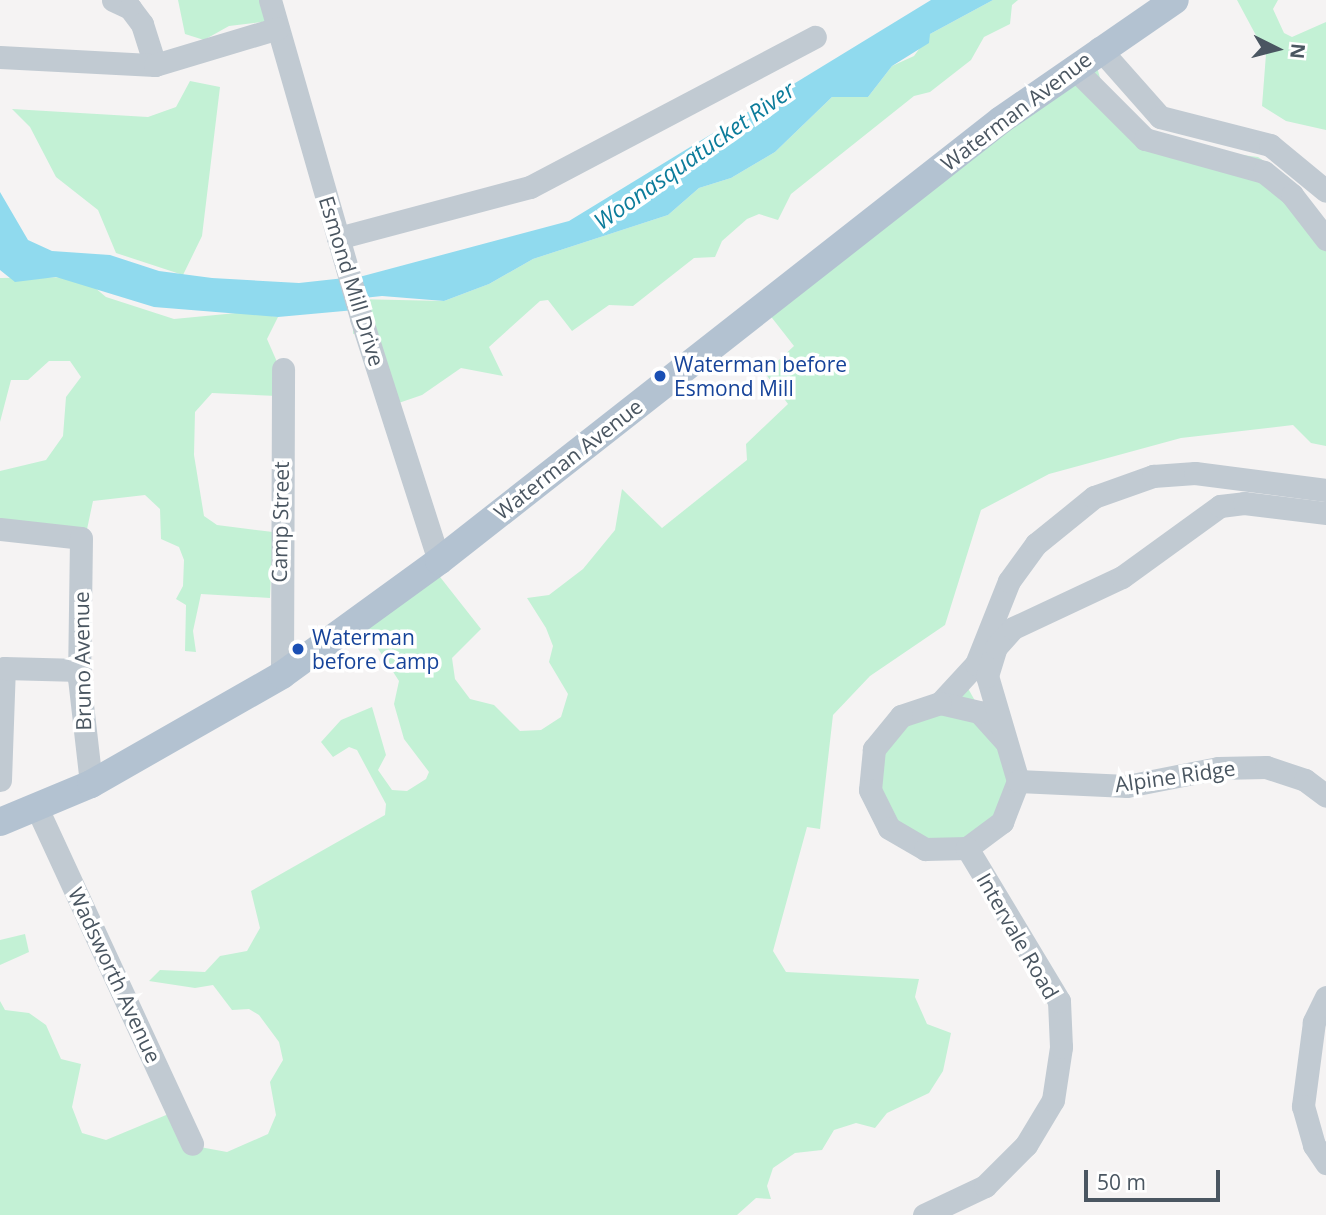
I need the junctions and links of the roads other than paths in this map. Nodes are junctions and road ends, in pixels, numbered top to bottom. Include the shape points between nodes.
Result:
1 (113, 0) edge
2 (270, 0) edge
3 (1175, 0) edge
4 (278, 28) junction
5 (815, 37) dead end
6 (1099, 48) junction
7 (0, 57) edge
8 (155, 65) junction
9 (1073, 67) junction
10 (1326, 191) edge
11 (1323, 229) edge
12 (338, 238) junction
13 (284, 369) dead end
14 (1264, 481) junction
15 (1326, 490) edge
16 (1264, 505) junction
17 (1326, 513) edge
18 (0, 529) edge
19 (439, 561) junction
20 (80, 670) junction
21 (282, 675) junction
22 (940, 702) junction
23 (1006, 742) junction
24 (0, 780) edge
25 (1018, 781) junction
26 (91, 783) junction
27 (1326, 796) edge
28 (36, 806) junction
29 (0, 822) edge
30 (967, 848) junction
31 (1326, 997) edge
32 (192, 1144) dead end
33 (1326, 1163) edge
34 (924, 1215) edge

1 - 8 street via 130,8 142,24
2 - 4 street, Esmond Mill Drive
3 - 6 main road, Waterman Avenue
4 - 8 street
4 - 12 street, Esmond Mill Drive
5 - 12 street via 530,187
6 - 9 main road, Waterman Avenue
6 - 10 street via 1160,117 1270,145
7 - 8 street
9 - 11 street via 1146,139 1264,172
9 - 19 main road, Waterman Avenue
12 - 19 street, Esmond Mill Drive
13 - 21 street, Camp Street
14 - 15 street
14 - 16 street
14 - 22 street via 1210,474 1153,476 1104,493 1064,517 1009,581 976,664
16 - 17 street
16 - 23 street via 1220,506 1122,577 1013,628 996,647 986,676
18 - 20 street, Bruno Avenue via 81,538
19 - 21 main road, Waterman Avenue
20 - 24 street via 4,668
20 - 26 street, Bruno Avenue
21 - 26 main road, Waterman Avenue
22 - 23 street via 979,712
22 - 30 street via 901,716 874,749 870,790 889,828 925,849
23 - 25 street
25 - 27 street, Alpine Ridge via 1127,786 1217,768 1266,767 1304,780
25 - 30 street via 1002,822
26 - 28 main road, Waterman Avenue
28 - 29 main road, Waterman Avenue
28 - 32 street, Wadsworth Avenue
30 - 34 street, Intervale Road via 1059,1001 1061,1047 1053,1100 1026,1145 985,1186
31 - 33 street via 1307,1057 1303,1106 1314,1145

